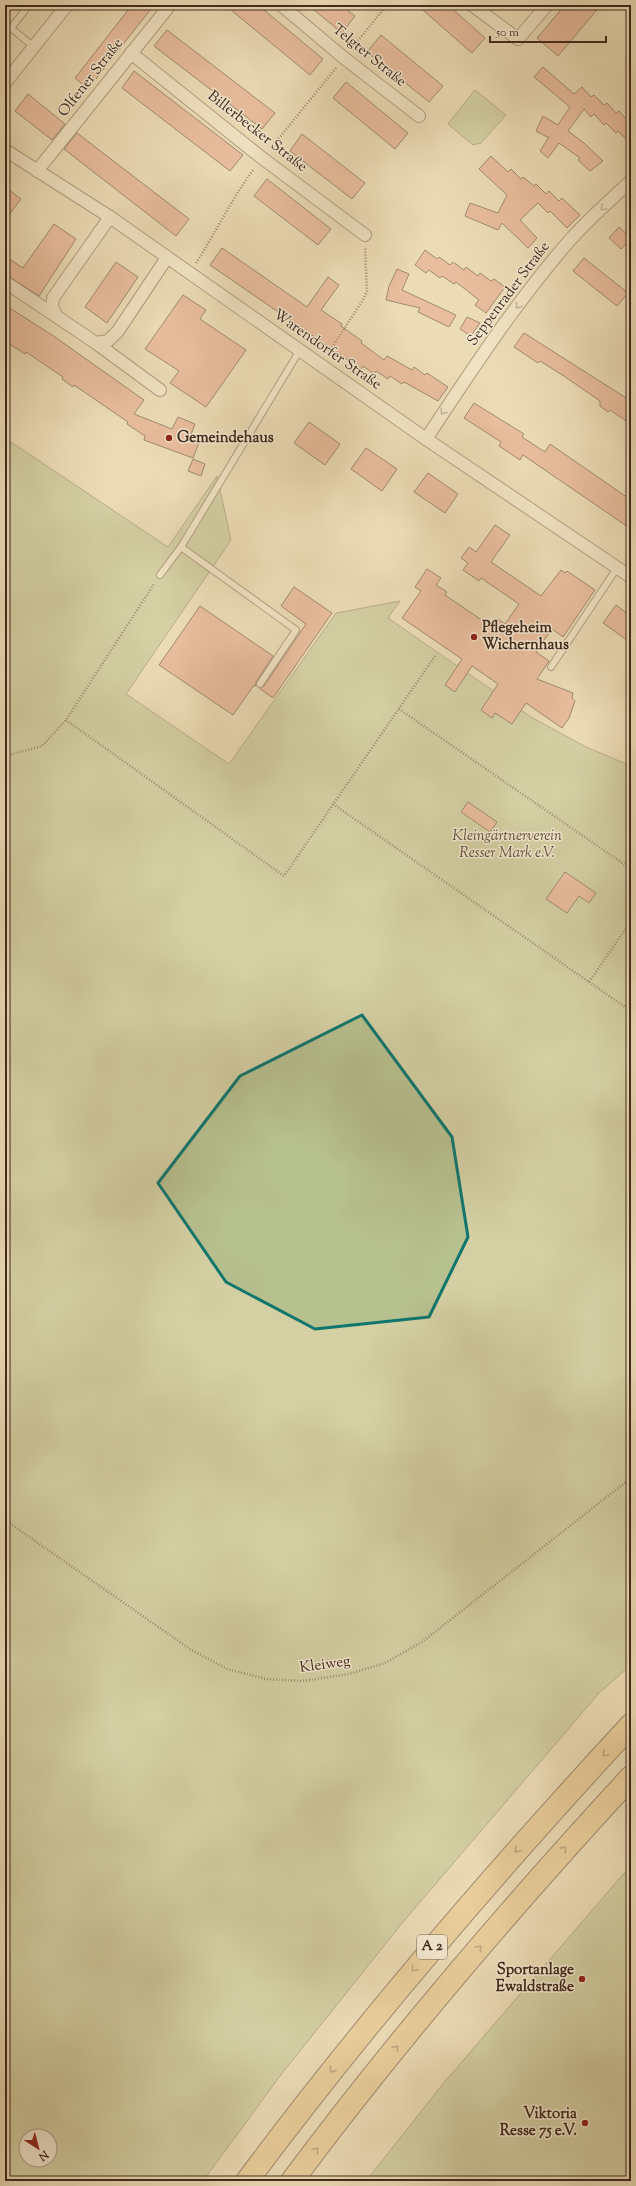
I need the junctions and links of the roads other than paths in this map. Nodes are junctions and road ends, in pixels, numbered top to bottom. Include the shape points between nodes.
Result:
1 (29, 5) edge
2 (67, 5) edge
3 (170, 5) edge
4 (281, 5) edge
5 (472, 5) edge
6 (547, 5) edge
7 (34, 46) junction
8 (131, 53) junction
9 (5, 83) edge
10 (419, 116) dead end
11 (5, 150) edge
12 (37, 171) junction
13 (631, 181) edge
14 (110, 217) junction
15 (365, 235) road end
16 (166, 259) junction
17 (5, 282) edge
18 (56, 315) junction
19 (96, 343) junction
20 (300, 350) junction
21 (160, 390) dead end
22 (426, 439) junction
23 (181, 546) junction
24 (617, 568) junction
25 (160, 575) road end
26 (631, 577) edge
27 (551, 667) dead end
28 (260, 684) dead end
29 (631, 1725) edge
30 (631, 1777) edge
31 (248, 2181) edge
32 (292, 2181) edge

1 - 7 lane via 10,28
2 - 7 street
3 - 8 street, Olfener Straße
4 - 10 street, Telgter Straße
5 - 6 street via 518,39
7 - 9 street
8 - 12 street, Olfener Straße
8 - 15 street, Billerbecker Straße via 262,158
11 - 12 street, Warendorfer Straße
12 - 14 street, Warendorfer Straße
13 -> 22 street, Seppenrader Straße via 571,239 541,275 486,349
14 - 16 street, Warendorfer Straße
14 - 18 street via 53,298 52,307
16 - 19 street via 118,331 108,341
16 - 20 street, Warendorfer Straße
17 - 18 street
18 - 19 street
19 - 21 street
20 - 22 street, Warendorfer Straße
20 - 23 lane
22 - 24 street, Warendorfer Straße
23 - 25 lane
23 - 28 lane via 296,630
24 - 26 street, Warendorfer Straße
24 - 27 lane
29 -> 31 highway, A 2 via 427,1953 306,2102
32 -> 30 highway, A 2 via 454,1977

